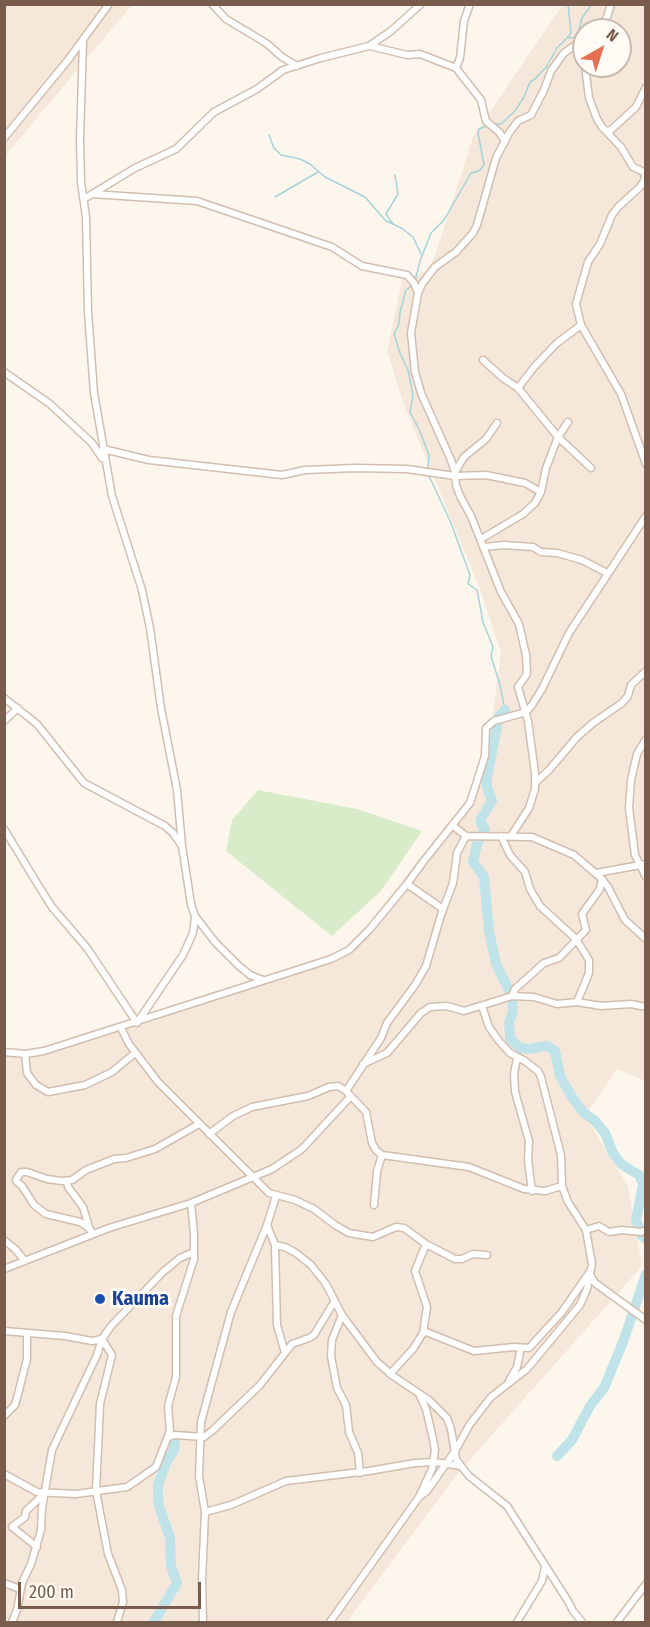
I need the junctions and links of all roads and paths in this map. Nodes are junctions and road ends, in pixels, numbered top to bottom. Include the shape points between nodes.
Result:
1 (109, 4) edge
2 (212, 4) edge
3 (422, 4) edge
4 (470, 4) edge
5 (83, 42) junction
6 (369, 46) junction
7 (572, 47) edge
8 (297, 66) junction
9 (456, 68) junction
10 (587, 78) edge
11 (645, 87) edge
12 (607, 131) junction
13 (4, 138) edge
14 (505, 142) junction
15 (645, 172) edge
16 (92, 194) junction
17 (84, 199) junction
18 (418, 293) junction
19 (581, 326) junction
20 (483, 360) dead end
21 (4, 372) edge
22 (518, 388) junction
23 (568, 422) dead end
24 (497, 423) dead end
25 (558, 437) junction
26 (103, 449) junction
27 (645, 464) edge
28 (106, 467) junction
29 (591, 468) dead end
30 (455, 474) junction
31 (540, 492) junction
32 (645, 516) edge
33 (481, 539) junction
34 (484, 547) junction
35 (607, 573) junction
36 (645, 671) edge
37 (4, 698) edge
38 (18, 708) junction
39 (526, 712) junction
40 (4, 721) edge
41 (645, 739) edge
42 (536, 782) junction
43 (452, 825) junction
44 (4, 829) edge
45 (466, 836) junction
46 (501, 836) junction
47 (511, 836) junction
48 (182, 846) junction
49 (643, 864) edge
50 (596, 873) junction
51 (645, 877) edge
52 (602, 879) junction
53 (407, 884) junction
54 (443, 909) junction
55 (195, 916) junction
56 (576, 939) junction
57 (645, 939) edge
58 (263, 980) junction
59 (512, 996) junction
60 (577, 1002) junction
61 (482, 1006) junction
62 (645, 1007) edge
63 (137, 1023) junction
64 (121, 1028) junction
65 (4, 1052) edge
66 (135, 1053) junction
67 (25, 1054) junction
68 (517, 1058) junction
69 (363, 1064) junction
70 (349, 1094) junction
71 (199, 1124) junction
72 (209, 1134) junction
73 (382, 1155) junction
74 (254, 1177) junction
75 (67, 1181) junction
76 (562, 1186) junction
77 (532, 1191) junction
78 (276, 1196) junction
79 (191, 1203) junction
80 (374, 1205) dead end
81 (267, 1225) junction
82 (586, 1230) junction
83 (645, 1230) edge
84 (91, 1231) junction
85 (4, 1240) edge
86 (426, 1244) junction
87 (275, 1245) junction
88 (194, 1251) junction
89 (487, 1254) dead end
90 (25, 1261) junction
91 (4, 1269) edge
92 (589, 1273) junction
93 (334, 1302) junction
94 (342, 1315) junction
95 (645, 1320) edge
96 (4, 1331) edge
97 (27, 1333) junction
98 (423, 1333) junction
99 (102, 1340) junction
100 (521, 1348) junction
101 (285, 1353) junction
102 (390, 1374) junction
103 (507, 1384) junction
104 (419, 1394) junction
105 (4, 1416) edge
106 (169, 1437) junction
107 (199, 1437) junction
108 (455, 1452) junction
109 (434, 1462) junction
110 (446, 1464) junction
111 (461, 1466) junction
112 (360, 1473) junction
113 (4, 1474) edge
114 (96, 1491) junction
115 (45, 1493) junction
116 (419, 1497) junction
117 (205, 1512) junction
118 (37, 1547) junction
119 (545, 1566) junction
120 (4, 1583) edge
121 (645, 1584) edge
122 (20, 1589) junction
123 (12, 1623) edge
124 (117, 1623) edge
125 (203, 1623) edge
126 (330, 1623) edge
127 (517, 1623) edge
128 (582, 1623) edge
129 (617, 1623) edge

1 - 5 street
2 - 8 street via 226,19
3 - 6 street
4 - 9 street
5 - 13 street
5 - 17 street via 80,136
6 - 8 street
6 - 9 street via 406,55 420,54
7 - 14 street via 551,71 531,115 518,121
8 - 16 street via 283,70 214,112 176,149
9 - 14 street via 481,100 486,121
10 - 12 street via 592,107
11 - 12 street via 636,107
12 - 15 street via 633,167
14 - 18 street via 496,158 473,233 435,267
15 - 19 street via 640,187 614,211 588,262 576,304
16 - 17 street
16 - 18 street via 196,201 332,247 362,266 407,275
17 - 26 street via 90,346
18 - 30 street via 411,333 415,372
19 - 22 street via 557,343
19 - 27 street via 621,394
20 - 22 street
21 - 28 street via 45,400 92,443
22 - 25 street
23 - 25 street
24 - 30 street via 486,439 464,457
25 - 29 street
25 - 31 street
26 - 28 street
26 - 30 street via 141,459 282,475 356,468
28 - 48 street via 150,628 177,790
30 - 31 street via 501,477 525,483
30 - 33 street via 460,496
31 - 33 street via 523,514
32 - 35 street
33 - 34 street
34 - 35 street via 504,545 557,553
34 - 39 street via 519,624 527,667 518,693
35 - 39 street via 569,633 538,698
36 - 42 street via 631,685 622,703 585,730
37 - 38 street
38 - 40 street
38 - 48 street via 37,724 84,783 165,826
39 - 42 street
39 - 43 street via 494,721 486,728 485,756 474,794
41 - 49 street via 637,754 630,796 633,845
42 - 47 street via 529,808
43 - 45 street
43 - 53 street
44 - 63 street via 52,907 87,948
45 - 46 street
45 - 54 street via 457,853 453,883
46 - 47 street
46 - 56 street via 510,855 525,872 540,906
47 - 50 street via 542,840 574,855
48 - 55 street
49 - 50 street
49 - 51 street
50 - 52 street
52 - 56 street via 600,889 582,914 586,930
52 - 57 street via 625,920
53 - 54 street
53 - 58 street via 346,952
54 - 69 street via 426,966
55 - 58 street via 239,966
55 - 63 street via 193,933 183,955
56 - 59 street via 559,958 544,963
56 - 60 street via 589,960 589,973
58 - 63 street
59 - 60 street via 557,1004
59 - 61 street
60 - 62 street
61 - 68 street via 494,1034
61 - 69 street via 464,1011 430,1007 387,1053
63 - 64 street
64 - 66 street
64 - 67 street via 44,1052
65 - 67 street
66 - 67 street via 112,1072 85,1085 48,1092 36,1085 27,1072
66 - 71 street
68 - 76 street via 532,1066 541,1077 561,1155
68 - 77 street via 515,1092 529,1141
69 - 70 street
70 - 72 street via 338,1086 329,1087 308,1096 252,1107 232,1116
70 - 73 street via 366,1112 372,1143
70 - 74 street via 302,1149
71 - 72 street
71 - 75 street via 155,1149 114,1159
72 - 74 street
73 - 77 street via 469,1167
73 - 80 street
74 - 78 street
74 - 79 street
75 - 84 street via 83,1207
75 - 84 street via 27,1172 21,1172 16,1180 34,1205 46,1214 80,1222
76 - 77 street
76 - 82 street
78 - 81 street
78 - 86 street via 314,1209 349,1233 373,1237 404,1228
79 - 84 street
79 - 88 street
81 - 87 street
81 - 107 street via 231,1312
82 - 83 street
82 - 92 street via 592,1264
84 - 90 street
85 - 90 street
86 - 89 street via 455,1259
86 - 98 street via 415,1271 427,1307
87 - 93 street via 296,1252 311,1265
87 - 101 street via 277,1324
88 - 99 street via 163,1272
88 - 106 street via 176,1316 177,1366 168,1406
90 - 91 street
92 - 95 street via 595,1283
92 - 100 street via 541,1337 529,1348
92 - 103 street via 580,1305 527,1369
93 - 94 street
93 - 101 street via 314,1335 292,1344
94 - 102 street
94 - 112 street via 332,1340 331,1356
96 - 97 street
97 - 99 street
97 - 105 street via 27,1359 17,1398
98 - 100 street via 474,1351
98 - 102 street
99 - 114 street via 112,1355 100,1404
99 - 115 street via 52,1450
100 - 103 street via 518,1367
101 - 107 street via 245,1399 213,1430
102 - 104 street
103 - 108 street via 470,1424
104 - 108 street via 447,1418
104 - 109 street via 430,1423
106 - 107 street
106 - 114 street via 151,1472 127,1487
107 - 117 street via 199,1476
108 - 110 street
108 - 111 street
109 - 110 street
109 - 112 street
109 - 116 street
110 - 111 street
110 - 116 street
111 - 119 street via 507,1506
112 - 117 street via 286,1482
113 - 115 street
114 - 115 street
114 - 124 street via 108,1554 122,1590
115 - 118 street
115 - 118 street via 12,1527
116 - 126 street
117 - 125 street
118 - 122 street
119 - 127 street via 542,1581
119 - 128 street
120 - 122 street
121 - 129 street
122 - 123 street

